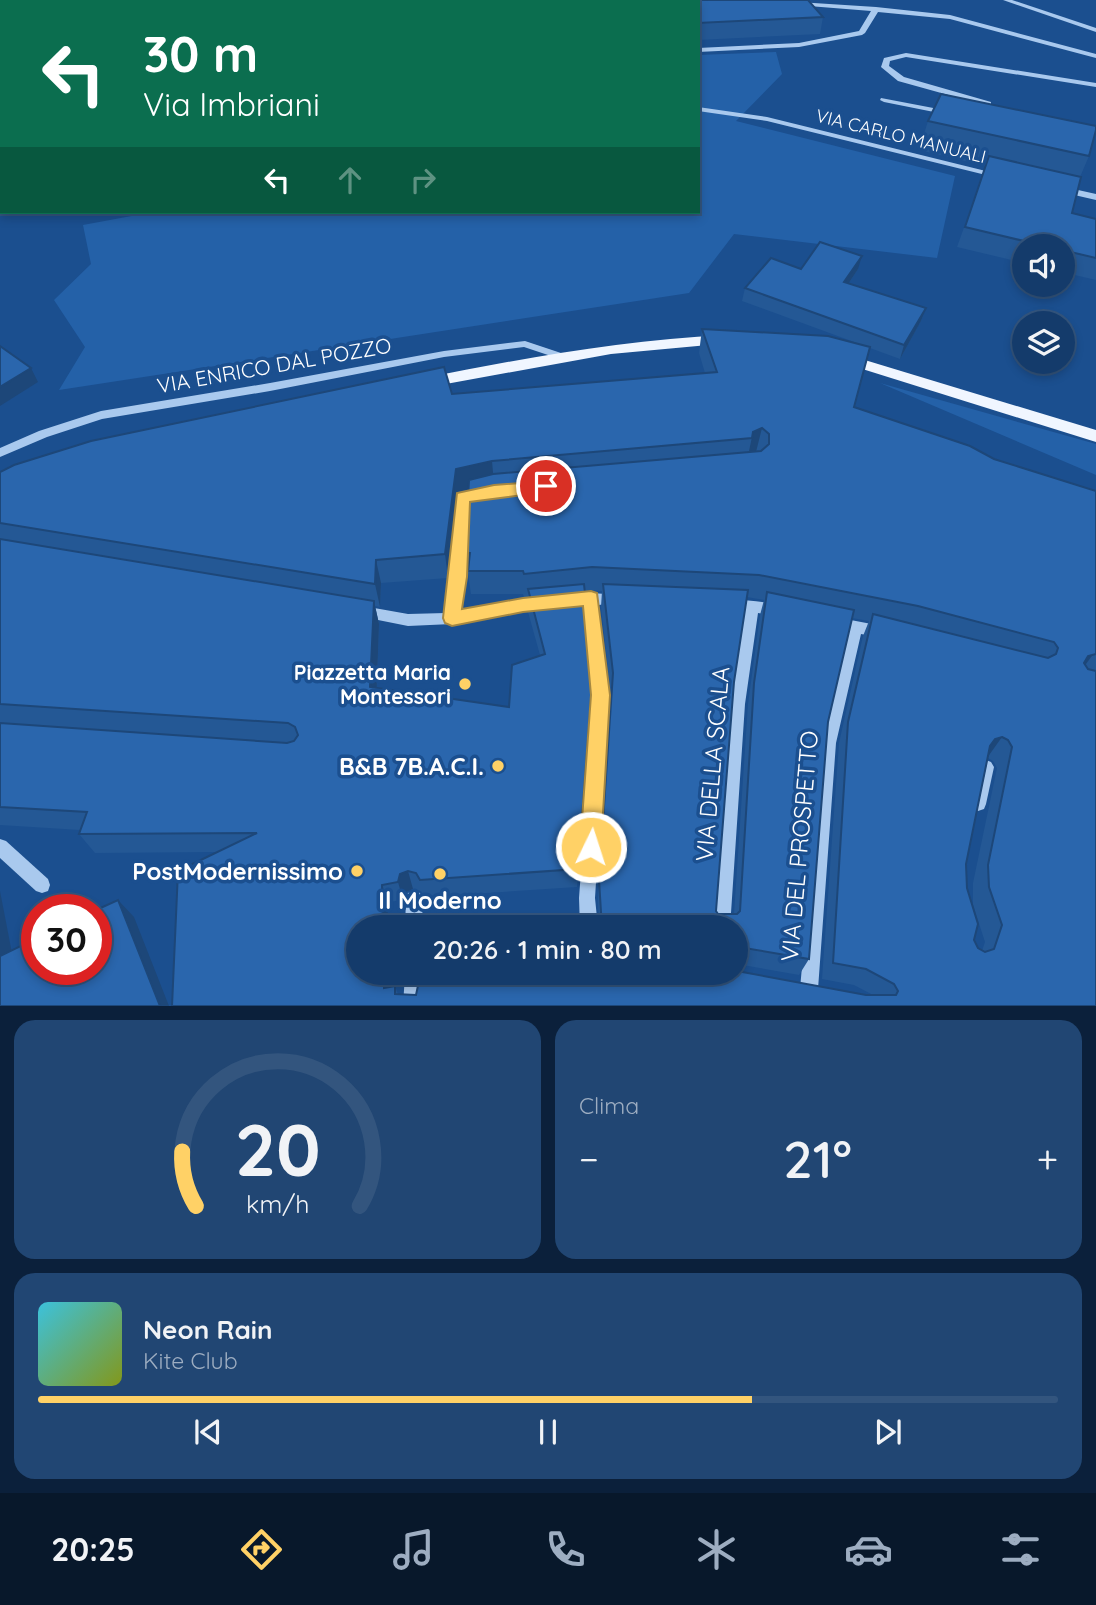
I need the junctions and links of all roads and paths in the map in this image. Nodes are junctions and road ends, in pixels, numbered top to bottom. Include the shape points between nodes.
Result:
1 (1006, 0) edge
2 (789, 4) edge
3 (876, 9) junction
4 (1096, 30) edge
5 (700, 50) edge
6 (1096, 56) edge
7 (1096, 85) edge
8 (884, 100) dead end
9 (991, 105) edge
10 (700, 109) edge
11 (961, 115) edge
12 (1008, 178) edge
13 (1046, 186) edge
14 (1096, 197) edge
15 (743, 341) edge
16 (560, 356) junction
17 (834, 356) edge
18 (410, 385) edge
19 (1096, 436) edge
20 (0, 453) edge
21 (494, 491) edge
22 (591, 598) junction
23 (631, 600) edge
24 (711, 603) edge
25 (751, 605) junction
26 (353, 611) edge
27 (791, 613) edge
28 (452, 618) junction
29 (817, 619) edge
30 (856, 627) junction
31 (894, 635) edge
32 (986, 767) edge
33 (975, 818) edge
34 (0, 847) edge
35 (42, 885) dead end
36 (587, 898) joint
37 (414, 899) edge
38 (414, 915) edge
39 (588, 915) edge
40 (723, 915) edge
41 (414, 985) edge
42 (831, 992) edge
43 (412, 1006) edge

1 - 4 street
2 - 3 street
3 - 5 street via 862,33 799,45
3 - 6 street via 950,17
7 - 9 street via 906,55 887,60 885,67 901,79
8 - 11 street
10 - 12 street, VIA CARLO MANUALI via 767,119
13 - 14 street
15 - 16 main road via 681,341
16 - 18 main road
16 - 20 street, VIA ENRICO DAL POZZO via 526,344 444,354 101,415
17 - 19 main road
21 - 28 street via 463,498
22 - 23 street
22 - 28 street
22 - 36 street via 601,695
24 - 25 street
25 - 27 street
25 - 40 street, VIA DELLA SCALA via 737,705
26 - 28 street via 408,620
29 - 30 street
30 - 31 street
30 - 42 street, VIA DEL PROSPETTO via 828,743 803,988
32 - 33 street
34 - 35 street
36 - 39 street
37 - 38 street
41 - 43 street

